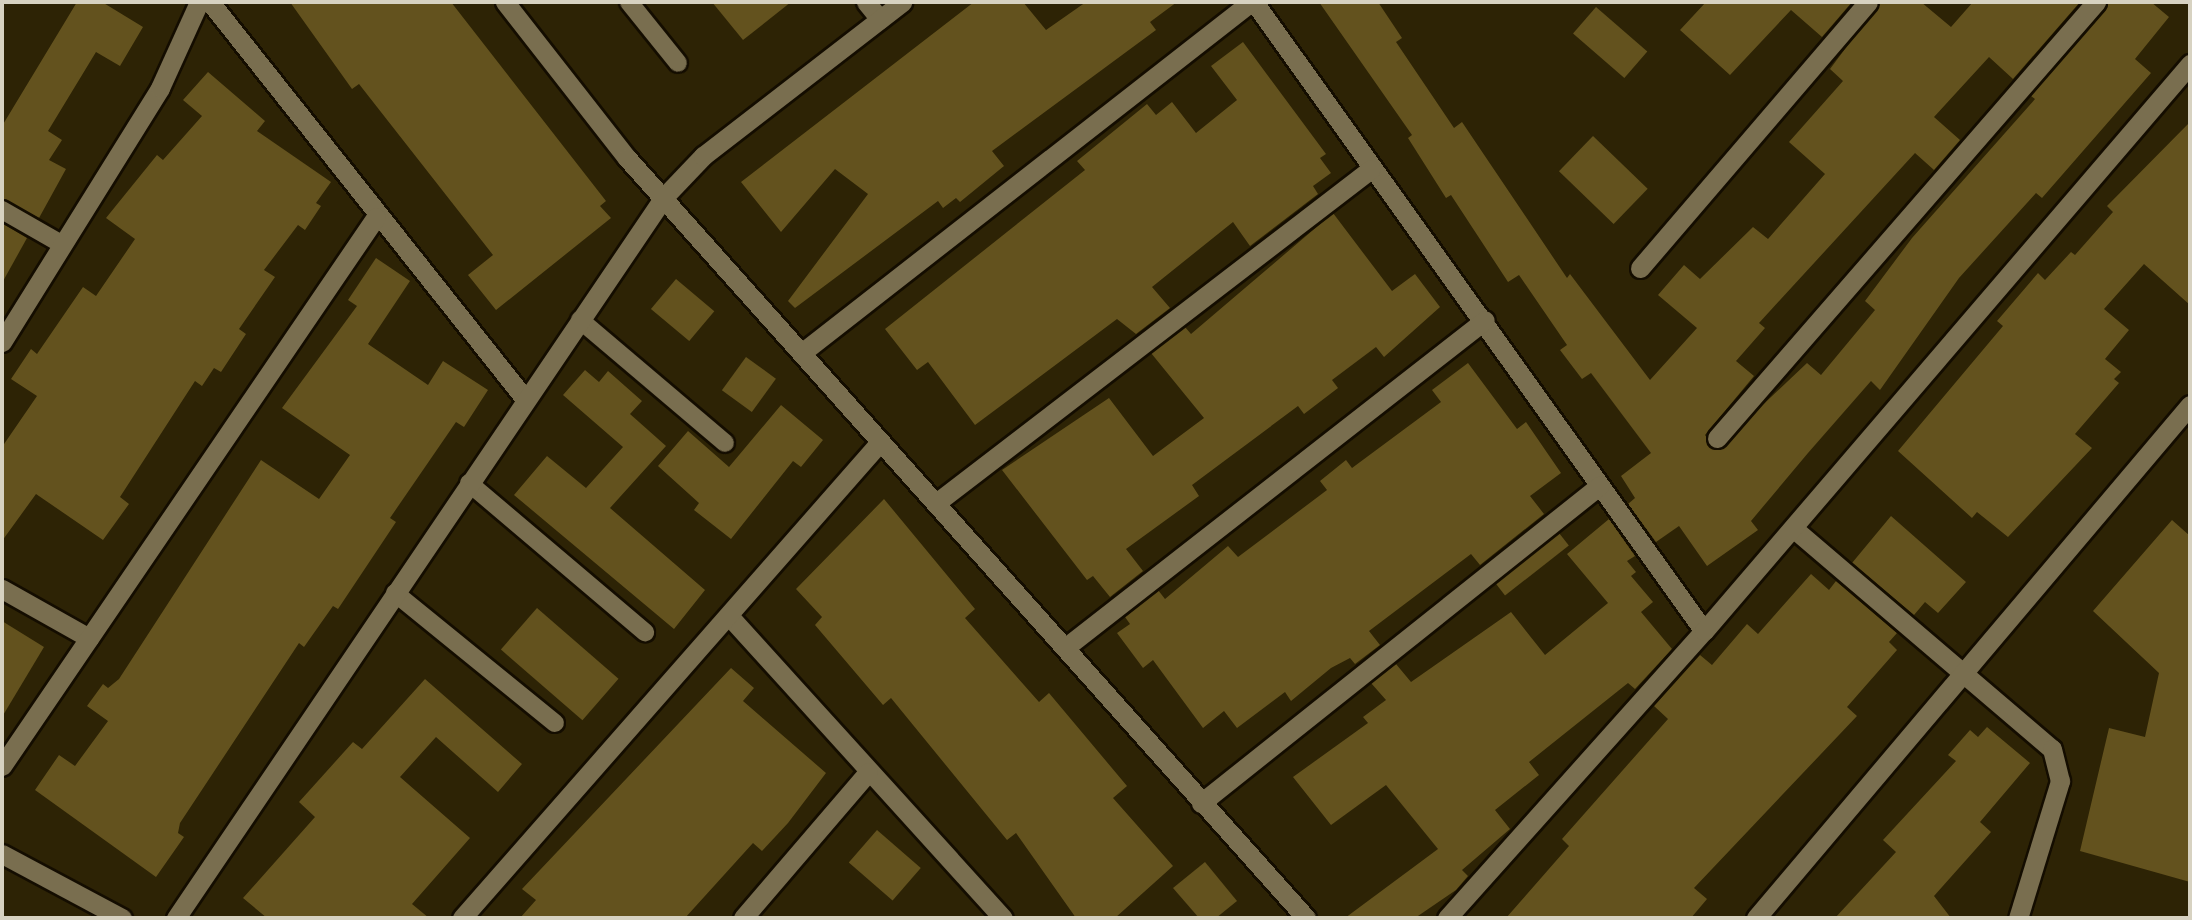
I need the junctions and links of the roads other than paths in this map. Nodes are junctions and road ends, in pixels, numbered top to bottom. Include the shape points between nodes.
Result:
1 (199, 2) edge
2 (210, 2) edge
3 (505, 2) edge
4 (629, 2) edge
5 (866, 2) edge
6 (902, 2) edge
7 (1252, 2) edge
8 (1868, 2) edge
9 (2096, 2) edge
10 (880, 19) junction
11 (678, 63) dead end
12 (2190, 64) edge
13 (1371, 169) junction
14 (664, 197) junction
15 (2, 209) edge
16 (376, 217) junction
17 (63, 245) junction
18 (1640, 268) dead end
19 (580, 320) junction
20 (1485, 320) junction
21 (2, 342) edge
22 (804, 351) junction
23 (525, 399) junction
24 (2190, 405) edge
25 (1717, 439) dead end
26 (880, 442) junction
27 (725, 443) dead end
28 (469, 483) junction
29 (1599, 486) junction
30 (936, 503) junction
31 (1793, 528) junction
32 (2, 589) edge
33 (395, 593) junction
34 (730, 617) junction
35 (1704, 631) junction
36 (645, 632) dead end
37 (89, 638) junction
38 (1066, 647) junction
39 (1961, 672) junction
40 (555, 723) dead end
41 (2, 766) edge
42 (868, 772) junction
43 (1201, 803) junction
44 (2, 854) edge
45 (122, 918) edge
46 (176, 918) edge
47 (462, 918) edge
48 (743, 918) edge
49 (1003, 918) edge
50 (1306, 918) edge
51 (1447, 918) edge
52 (1756, 918) edge
53 (2018, 918) edge

1 - 17 street via 160,88
2 - 16 street
3 - 14 street
4 - 11 lane
5 - 10 street
6 - 10 street
7 - 13 street
7 - 22 street
8 - 18 street
9 - 25 street
10 - 14 street via 703,156
12 - 31 street
13 - 20 street
13 - 30 street
14 - 19 street
14 - 22 street
15 - 17 lane
16 - 23 street
16 - 37 street
17 - 21 street
19 - 23 street
19 - 27 lane
20 - 29 street
20 - 38 street
22 - 26 street
23 - 28 street
24 - 39 street
26 - 30 street
26 - 34 street
28 - 33 street
28 - 36 lane
29 - 35 street
29 - 43 street
30 - 38 street
31 - 35 street
31 - 39 street
32 - 37 street
33 - 40 lane
33 - 46 street
34 - 42 street
34 - 47 street
35 - 51 street
37 - 41 street
38 - 43 street
39 - 52 street
39 - 53 street via 2052,749 2060,780
42 - 48 street
42 - 49 street
43 - 50 street
44 - 45 street

